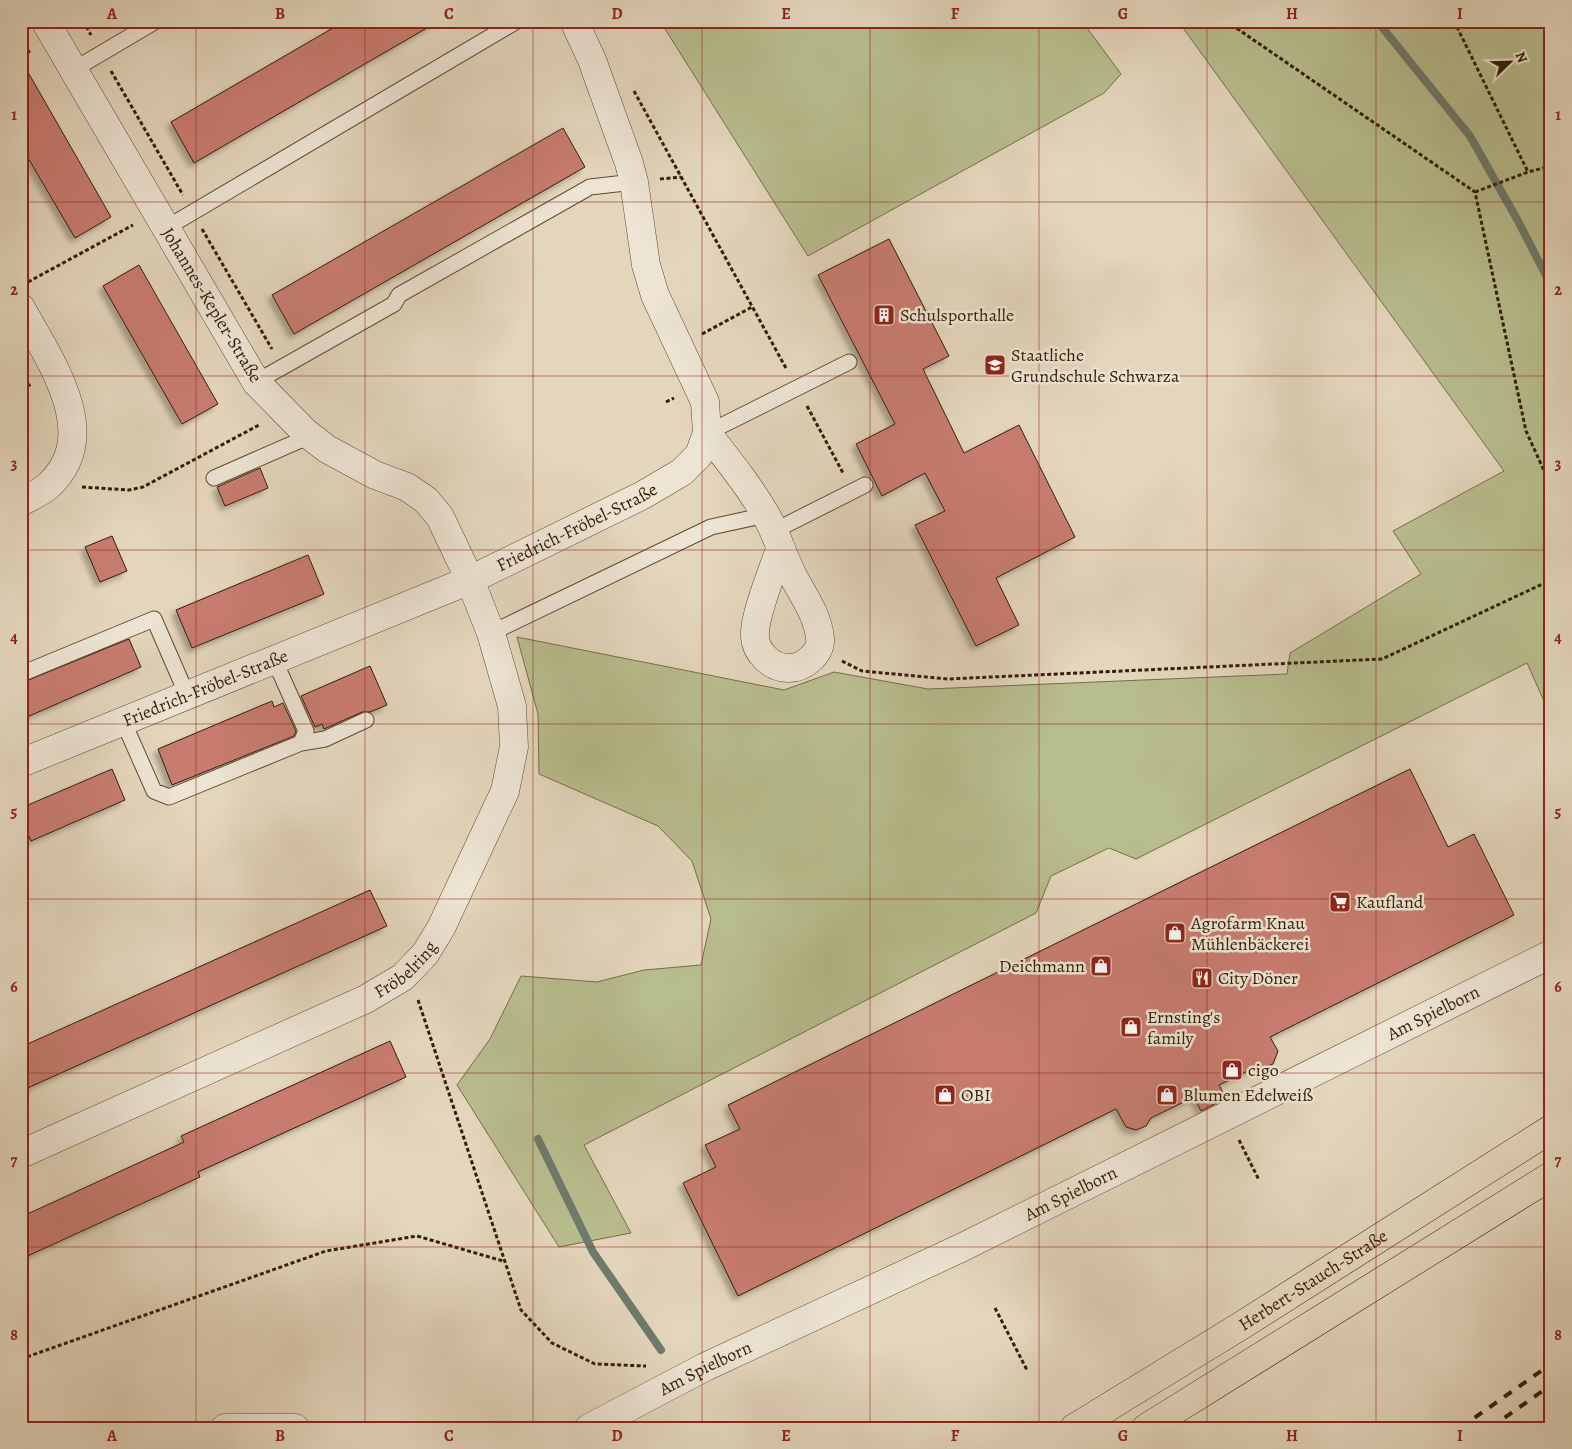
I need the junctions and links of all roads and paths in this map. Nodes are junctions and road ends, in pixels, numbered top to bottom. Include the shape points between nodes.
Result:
1 (45, 21) edge
2 (83, 21) edge
3 (156, 21) edge
4 (517, 21) edge
5 (574, 21) edge
6 (1226, 21) edge
7 (1454, 21) edge
8 (101, 53) junction
9 (73, 70) junction
10 (629, 82) dead end
11 (1551, 166) edge
12 (1528, 172) junction
13 (634, 182) junction
14 (1475, 192) junction
15 (192, 212) junction
16 (161, 220) junction
17 (21, 286) edge
18 (752, 307) junction
19 (21, 308) edge
20 (680, 346) junction
21 (849, 362) dead end
22 (282, 367) junction
23 (256, 382) junction
24 (797, 388) junction
25 (284, 412) junction
26 (707, 433) junction
27 (310, 436) junction
28 (214, 478) dead end
29 (48, 486) junction
30 (1551, 486) edge
31 (859, 488) joint
32 (21, 502) edge
33 (773, 532) junction
34 (470, 580) junction
35 (1551, 580) edge
36 (491, 633) junction
37 (819, 646) junction
38 (274, 659) junction
39 (21, 674) edge
40 (187, 695) junction
41 (366, 720) dead end
42 (123, 721) junction
43 (301, 743) junction
44 (21, 763) edge
45 (1551, 954) edge
46 (403, 977) junction
47 (1226, 1115) junction
48 (1551, 1129) edge
49 (21, 1154) edge
50 (1551, 1176) edge
51 (1260, 1180) dead end
52 (503, 1262) junction
53 (995, 1308) dead end
54 (21, 1359) edge
55 (655, 1366) dead end
56 (1027, 1370) dead end
57 (225, 1428) edge
58 (295, 1428) edge
59 (589, 1428) edge
60 (1074, 1428) edge
61 (1146, 1428) edge

1 - 9 street, Johannes-Kepler-Straße
2 - 8 path
3 - 8 lane
4 - 15 lane
5 - 13 street, Friedrich-Fröbel-Straße via 608,100
6 - 14 path
7 - 12 path
8 - 9 lane
8 - 15 path
9 - 16 street, Johannes-Kepler-Straße
10 - 18 path
11 - 12 path
12 - 14 path
13 - 20 street, Friedrich-Fröbel-Straße via 646,265 655,295
13 - 22 lane via 590,187 399,295 394,304
14 - 30 path via 1526,431
15 - 16 lane
15 - 22 path
16 - 17 path
16 - 23 street, Johannes-Kepler-Straße
18 - 20 path
18 - 24 path
19 - 29 street via 66,393 71,413 69,453 61,471
20 - 26 street, Friedrich-Fröbel-Straße via 705,402
21 - 24 lane
22 - 23 lane
23 - 25 street, Johannes-Kepler-Straße
24 - 26 lane
24 - 31 path
25 - 27 street, Johannes-Kepler-Straße
25 - 29 path via 143,487 129,490
26 - 33 street via 734,467
26 - 34 street, Friedrich-Fröbel-Straße via 699,455 682,472 643,495
27 - 28 lane
27 - 34 street, Johannes-Kepler-Straße via 327,449 375,475 407,487 426,500 440,517
29 - 32 street
31 - 33 lane
33 - 36 lane via 711,527
33 - 37 street via 818,626
33 - 37 street via 755,636 759,650 783,668 795,669 808,661
34 - 36 street, Fröbelring
34 - 38 street, Friedrich-Fröbel-Straße
35 - 37 path via 1382,659 948,679 862,671
36 - 46 street, Fröbelring via 512,706 514,747 505,790 440,928 425,954
38 - 40 street, Friedrich-Fröbel-Straße
38 - 43 lane via 306,731
39 - 40 lane via 154,620
40 - 42 street, Friedrich-Fröbel-Straße
41 - 43 lane via 325,738
42 - 43 lane via 154,790 169,797
42 - 44 street, Friedrich-Fröbel-Straße
45 - 47 street, Am Spielborn
46 - 49 street, Fröbelring via 366,999
46 - 52 path via 415,990
47 - 51 path
47 - 59 street, Am Spielborn via 963,1247 705,1368
48 - 60 main road, Herbert-Stauch-Straße via 1239,1328
50 - 61 main road
52 - 54 path via 417,1236 326,1251
52 - 55 path via 521,1310 552,1343 596,1364
53 - 56 path
57 - 58 street

